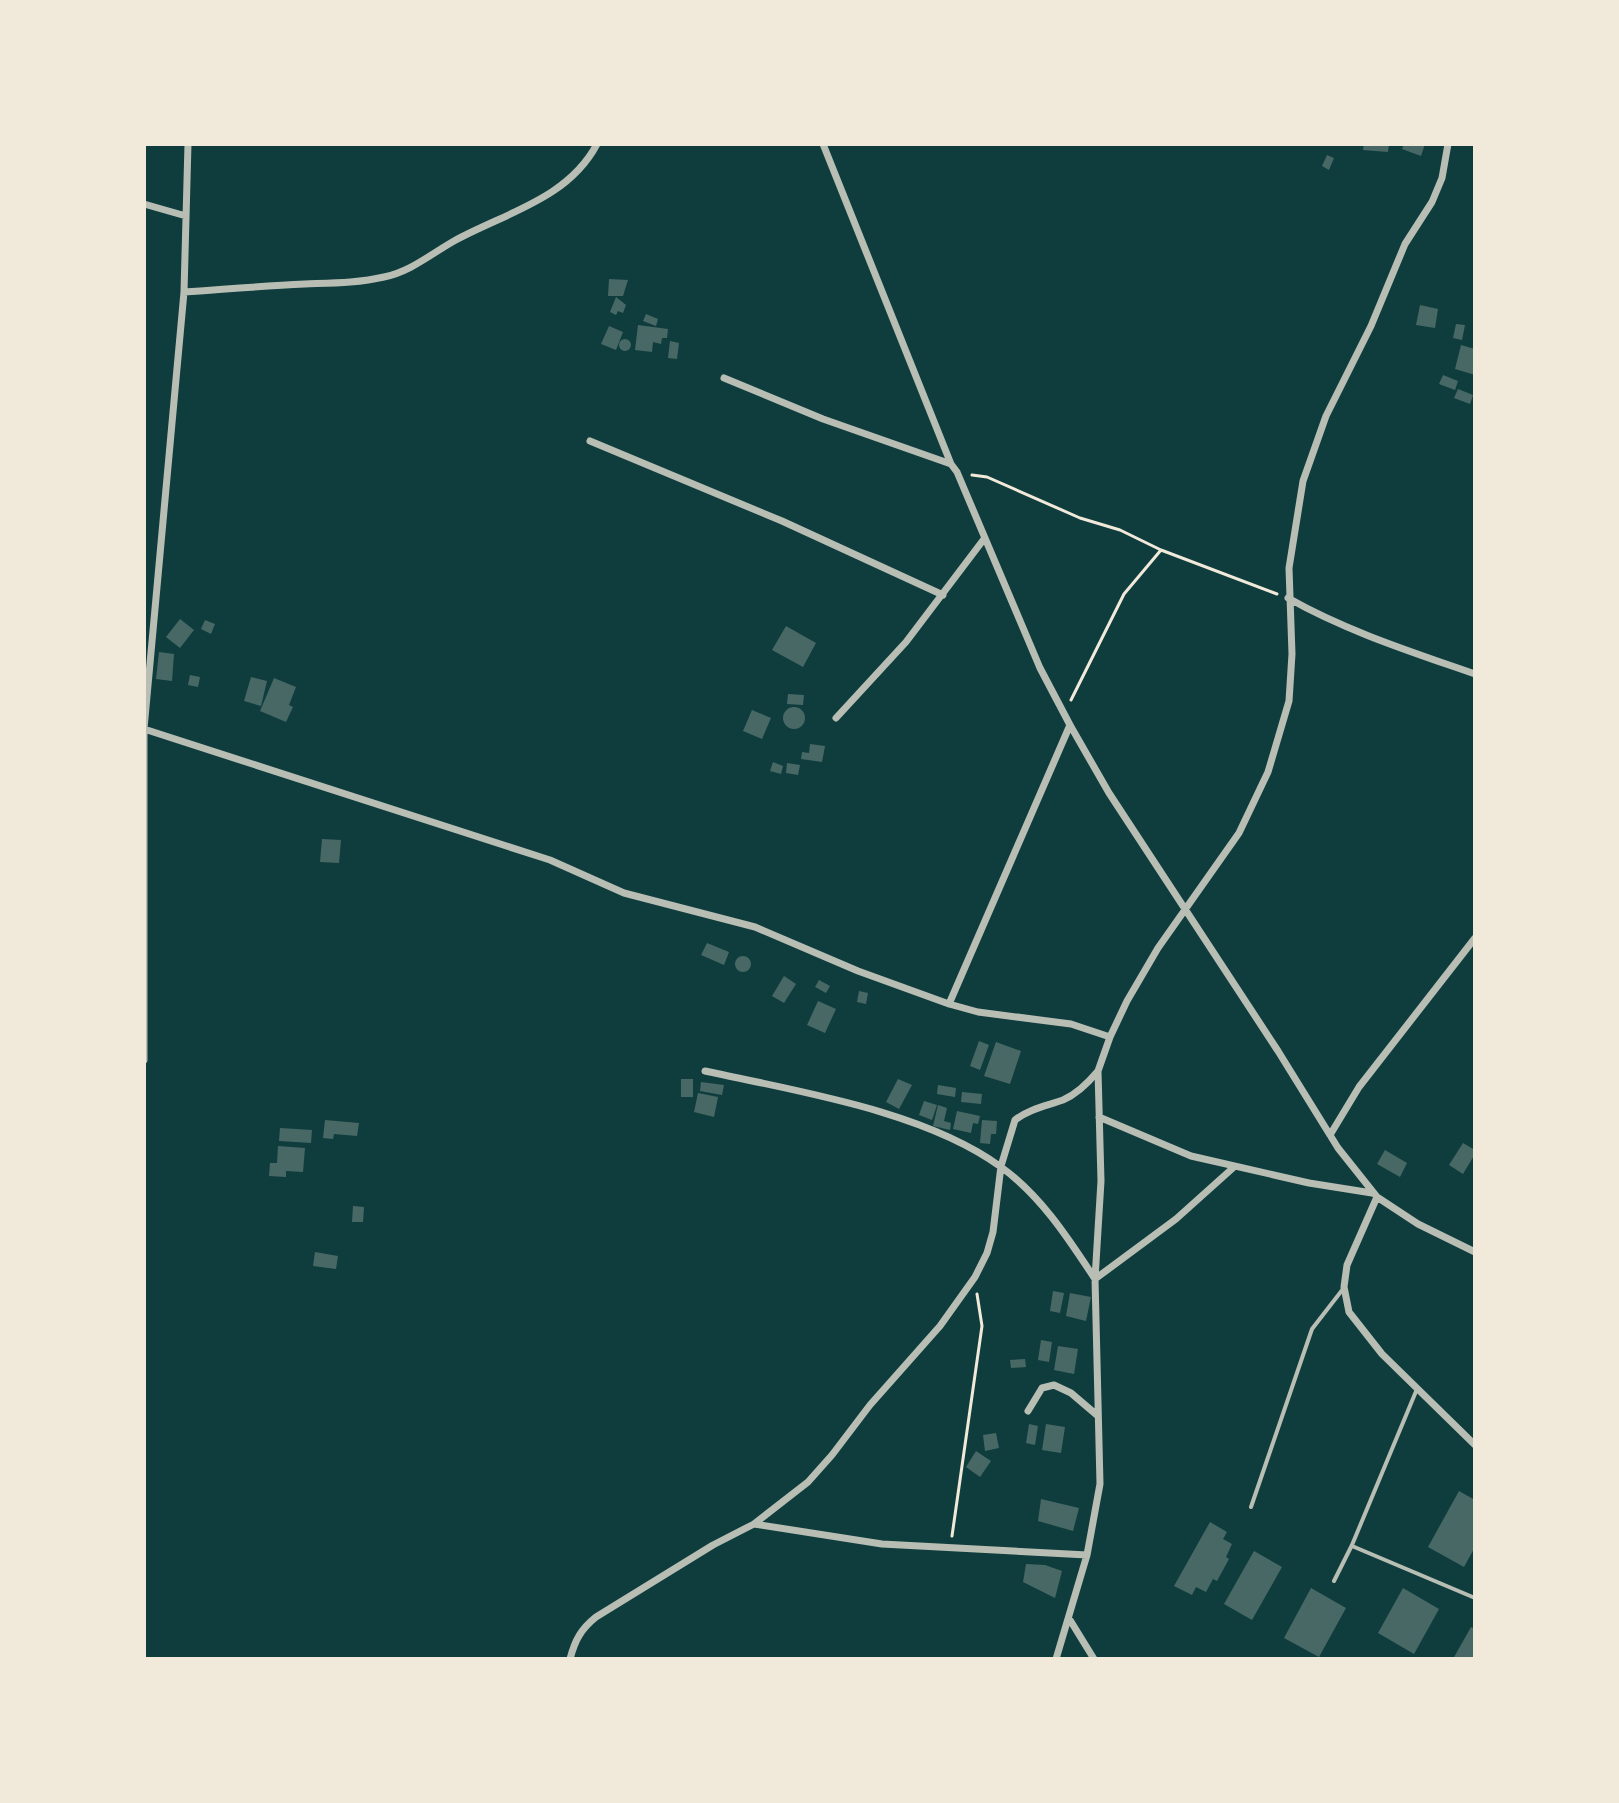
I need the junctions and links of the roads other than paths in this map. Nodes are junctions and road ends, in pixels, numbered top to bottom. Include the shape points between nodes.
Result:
1 (188, 144) edge
2 (597, 144) edge
3 (823, 144) edge
4 (1448, 144) edge
5 (144, 204) edge
6 (186, 216) junction
7 (184, 292) junction
8 (724, 378) dead end
9 (590, 441) dead end
10 (951, 464) junction
11 (984, 539) junction
12 (943, 595) junction
13 (1288, 598) junction
14 (1475, 674) edge
15 (836, 718) dead end
16 (1070, 725) junction
17 (144, 729) edge
18 (1186, 910) junction
19 (1475, 938) edge
20 (949, 1004) junction
21 (1110, 1037) junction
22 (144, 1060) edge
23 (705, 1071) dead end
24 (1098, 1071) junction
25 (1099, 1117) junction
26 (1330, 1135) junction
27 (1001, 1166) junction
28 (1234, 1167) junction
29 (1374, 1195) junction
30 (1475, 1252) edge
31 (1095, 1279) junction
32 (1344, 1287) junction
33 (1417, 1389) junction
34 (1028, 1411) dead end
35 (1098, 1416) junction
36 (1475, 1445) edge
37 (1251, 1507) dead end
38 (754, 1524) junction
39 (1352, 1545) junction
40 (1087, 1555) junction
41 (1334, 1581) dead end
42 (1475, 1598) edge
43 (1070, 1620) junction
44 (570, 1659) edge
45 (1056, 1659) edge
46 (1094, 1659) edge

1 - 6 street
2 - 7 street via 563,184 529,207 403,272 353,282
3 - 10 street
4 - 13 street via 1432,202 1405,244 1326,416 1303,481
5 - 6 street
6 - 7 street
7 - 17 street
8 - 10 street
9 - 12 street
10 - 11 street
11 - 12 street
11 - 16 street
12 - 15 street
13 - 14 street via 1392,645
13 - 18 street via 1289,701 1268,772 1239,833
16 - 18 street
16 - 20 street
17 - 20 street via 550,860 624,893 755,927
17 - 22 street
18 - 21 street via 1158,948
18 - 26 street
19 - 26 street via 1359,1087
20 - 21 street via 1071,1024
21 - 24 street
23 - 27 street via 875,1111 961,1142
24 - 25 street
24 - 27 street via 1066,1099 1015,1120
25 - 28 street via 1191,1156
25 - 31 street
26 - 29 street
27 - 31 street via 1035,1197
27 - 38 street via 993,1232 975,1277 808,1482
28 - 29 street
28 - 31 street via 1176,1219
29 - 30 street
29 - 32 street
31 - 35 street
32 - 33 street via 1349,1312
32 - 37 lane via 1312,1329
33 - 36 street
33 - 39 lane
34 - 35 street via 1042,1388 1054,1385
35 - 40 street via 1100,1484
38 - 40 street via 882,1544
38 - 44 street via 596,1617 575,1640
39 - 41 lane
39 - 42 lane
40 - 43 street
43 - 45 street
43 - 46 street

